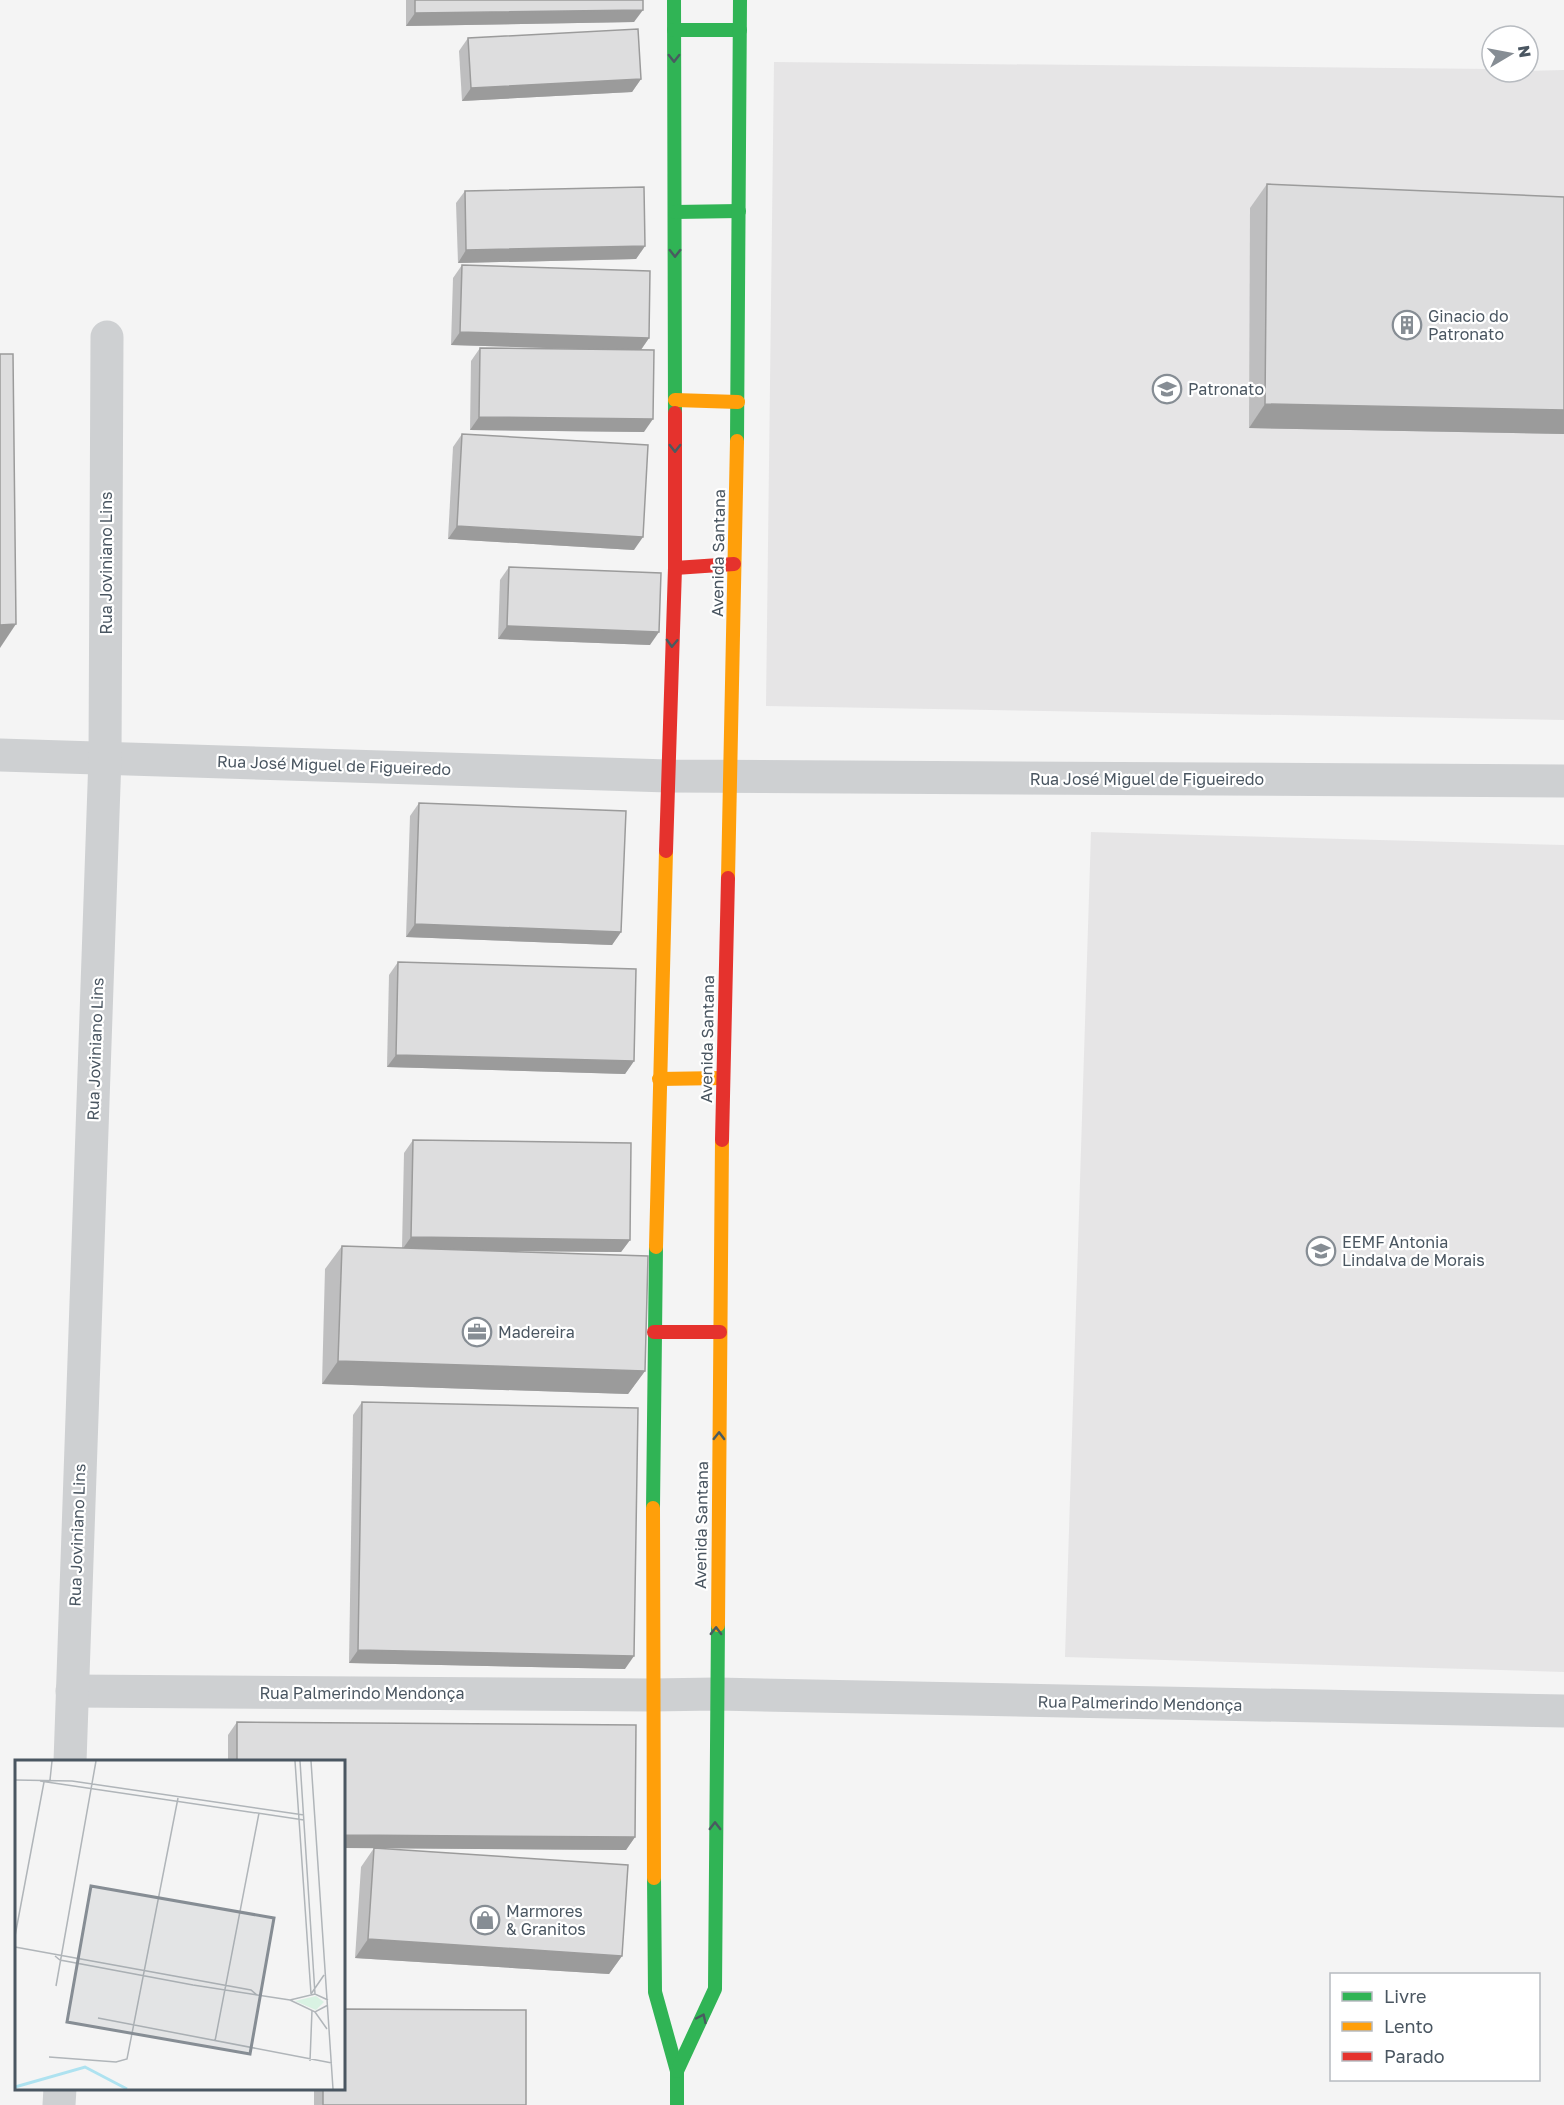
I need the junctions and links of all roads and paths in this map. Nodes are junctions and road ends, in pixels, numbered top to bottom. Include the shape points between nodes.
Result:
1 (674, 0) edge
2 (740, 0) edge
3 (674, 30) junction
4 (740, 30) junction
5 (739, 211) junction
6 (675, 212) junction
7 (107, 337) dead end
8 (675, 400) junction
9 (738, 402) junction
10 (734, 564) junction
11 (675, 568) junction
12 (0, 755) edge
13 (105, 757) junction
14 (668, 776) junction
15 (731, 776) junction
16 (1564, 781) edge
17 (722, 1078) junction
18 (659, 1079) junction
19 (654, 1332) junction
20 (720, 1332) junction
21 (72, 1691) junction
22 (716, 1694) junction
23 (652, 1695) junction
24 (1564, 1712) edge
25 (70, 1760) edge
26 (677, 2071) junction
27 (60, 2090) edge
28 (59, 2105) edge
29 (677, 2105) edge

1 - 3 street, Avenida Santana
2 - 4 street, Avenida Santana
3 - 4 street
3 -> 6 street, Avenida Santana
4 - 5 street, Avenida Santana
5 - 6 street
5 - 9 street, Avenida Santana
6 -> 8 street, Avenida Santana
7 - 13 street, Rua Joviniano Lins
8 - 9 street
8 -> 11 street, Avenida Santana
9 - 10 street, Avenida Santana
10 - 11 street
10 - 15 street, Avenida Santana
11 -> 14 street, Avenida Santana
12 - 13 street, Rua José Miguel de Figueiredo
13 - 14 street, Rua José Miguel de Figueiredo
13 - 21 street, Rua Joviniano Lins
14 - 15 street, Rua José Miguel de Figueiredo
14 - 18 street, Avenida Santana
15 - 16 street, Rua José Miguel de Figueiredo
15 - 17 street, Avenida Santana
17 - 18 street
17 - 20 street, Avenida Santana
18 - 19 street, Avenida Santana
19 - 20 street
19 - 23 street, Avenida Santana
22 -> 20 street, Avenida Santana
21 - 23 street, Rua Palmerindo Mendonça
21 - 25 street, Rua Joviniano Lins
22 - 23 street, Rua Palmerindo Mendonça
22 - 24 street, Rua Palmerindo Mendonça
26 -> 22 street, Avenida Santana via 715,1989
23 - 26 street, Avenida Santana via 656,1992
26 - 29 street, Avenida Santana
27 - 28 street

